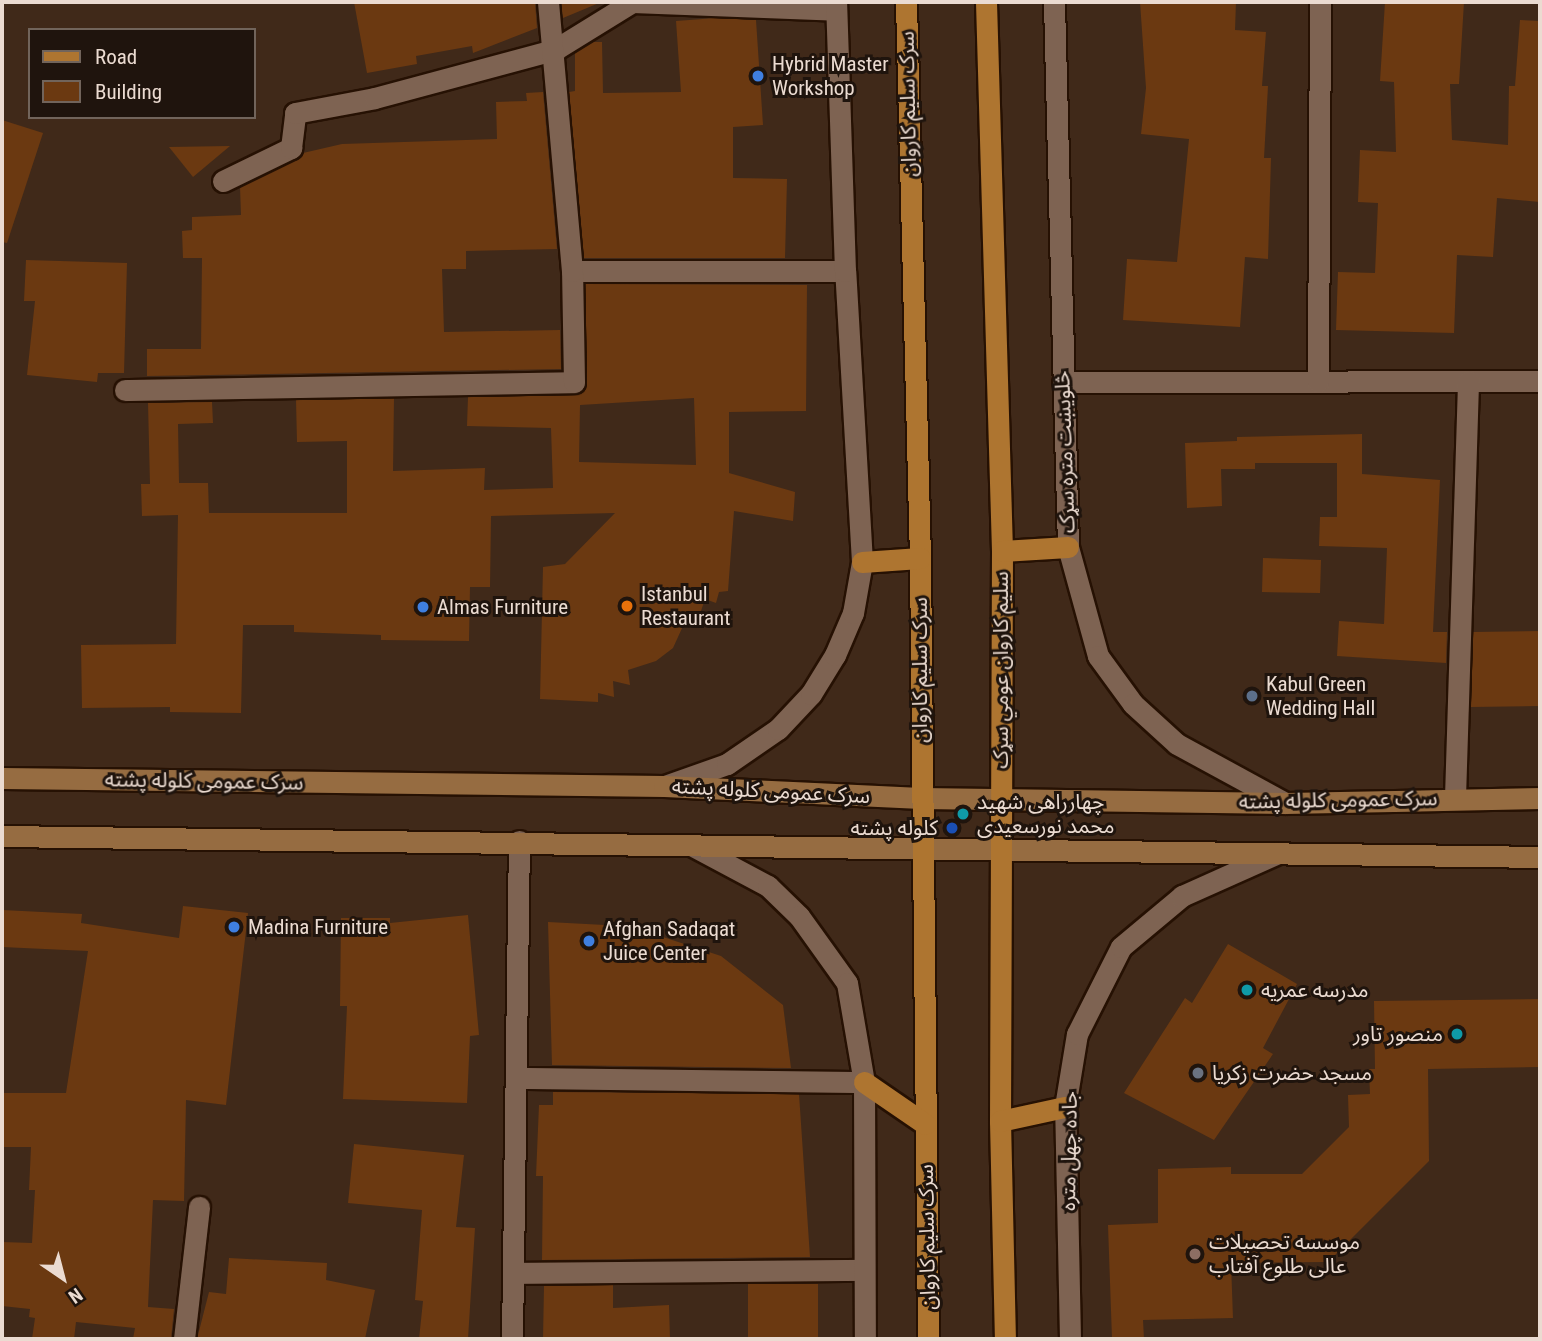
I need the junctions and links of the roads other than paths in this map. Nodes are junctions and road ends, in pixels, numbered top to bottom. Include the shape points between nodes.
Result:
1 (548, 2) edge
2 (906, 2) edge
3 (986, 2) edge
4 (1054, 2) edge
5 (1320, 2) edge
6 (836, 6) edge
7 (556, 49) junction
8 (223, 180) dead end
9 (572, 271) junction
10 (845, 271) junction
11 (1468, 381) junction
12 (1540, 381) edge
13 (1063, 382) junction
14 (1318, 382) junction
15 (125, 390) dead end
16 (1068, 547) junction
17 (1002, 551) junction
18 (920, 558) junction
19 (862, 562) junction
20 (2, 778) edge
21 (664, 786) junction
22 (1455, 797) junction
23 (921, 798) junction
24 (1540, 798) edge
25 (1001, 799) junction
26 (1285, 803) junction
27 (2, 835) edge
28 (519, 841) junction
29 (693, 846) junction
30 (920, 849) junction
31 (1001, 851) junction
32 (1276, 854) junction
33 (1540, 857) edge
34 (518, 1078) junction
35 (864, 1082) junction
36 (1065, 1107) junction
37 (1000, 1121) junction
38 (925, 1124) junction
39 (199, 1208) dead end
40 (863, 1270) junction
41 (515, 1273) junction
42 (184, 1339) edge
43 (512, 1339) edge
44 (865, 1339) edge
45 (929, 1339) edge
46 (1005, 1339) edge
47 (1070, 1339) edge

1 - 7 street
2 - 18 main road, سرک سلیم کاروان
3 - 17 main road, سلیم کاروان عومي سړک
4 - 13 street, څلویښت متره سړک
5 - 14 street
6 - 7 street via 632,2
6 - 10 street
7 - 8 street via 375,98 295,113 291,148
7 - 9 street
9 - 10 street
9 - 15 street via 574,382
10 - 19 street
11 - 12 street
11 - 14 street
11 - 22 street
13 - 14 street
13 - 16 street, څلویښت متره سړک
16 - 17 main road
16 - 26 street, څلویښت متره سړک via 1098,656 1133,704 1177,744
17 - 25 main road, سلیم کاروان عومي سړک
18 - 19 main road
18 - 23 main road, سرک سلیم کاروان
19 - 21 street via 853,613 811,694 778,729 727,764
20 - 21 main road, سرک عمومی کلوله پشته
21 - 23 main road, سرک عمومی کلوله پشته
22 - 24 main road, سرک عمومی کلوله پشته
22 - 26 main road, سرک عمومی کلوله پشته
23 - 25 main road, سرک عمومی کلوله پشته
23 - 30 main road, سرک سلیم کاروان
25 - 26 main road, سرک عمومی کلوله پشته
25 - 31 main road, سلیم کاروان عومي سړک
27 - 28 main road
28 - 29 main road
28 - 34 street
29 - 30 main road
29 - 35 street via 768,886 800,916 847,984
30 - 31 main road
30 - 38 main road, سرک سلیم کاروان
31 - 32 main road
31 - 37 main road, سلیم کاروان عومي سړک
32 - 33 main road
32 - 36 street, جاده چهل متره via 1182,896 1121,947 1077,1034
34 - 35 street
34 - 41 street
35 - 38 main road
35 - 40 street
36 - 37 main road
36 - 47 street, جاده چهل متره
37 - 46 main road, سلیم کاروان عومي سړک
38 - 45 main road, سرک سلیم کاروان
39 - 42 street
40 - 41 street
40 - 44 street
41 - 43 street

